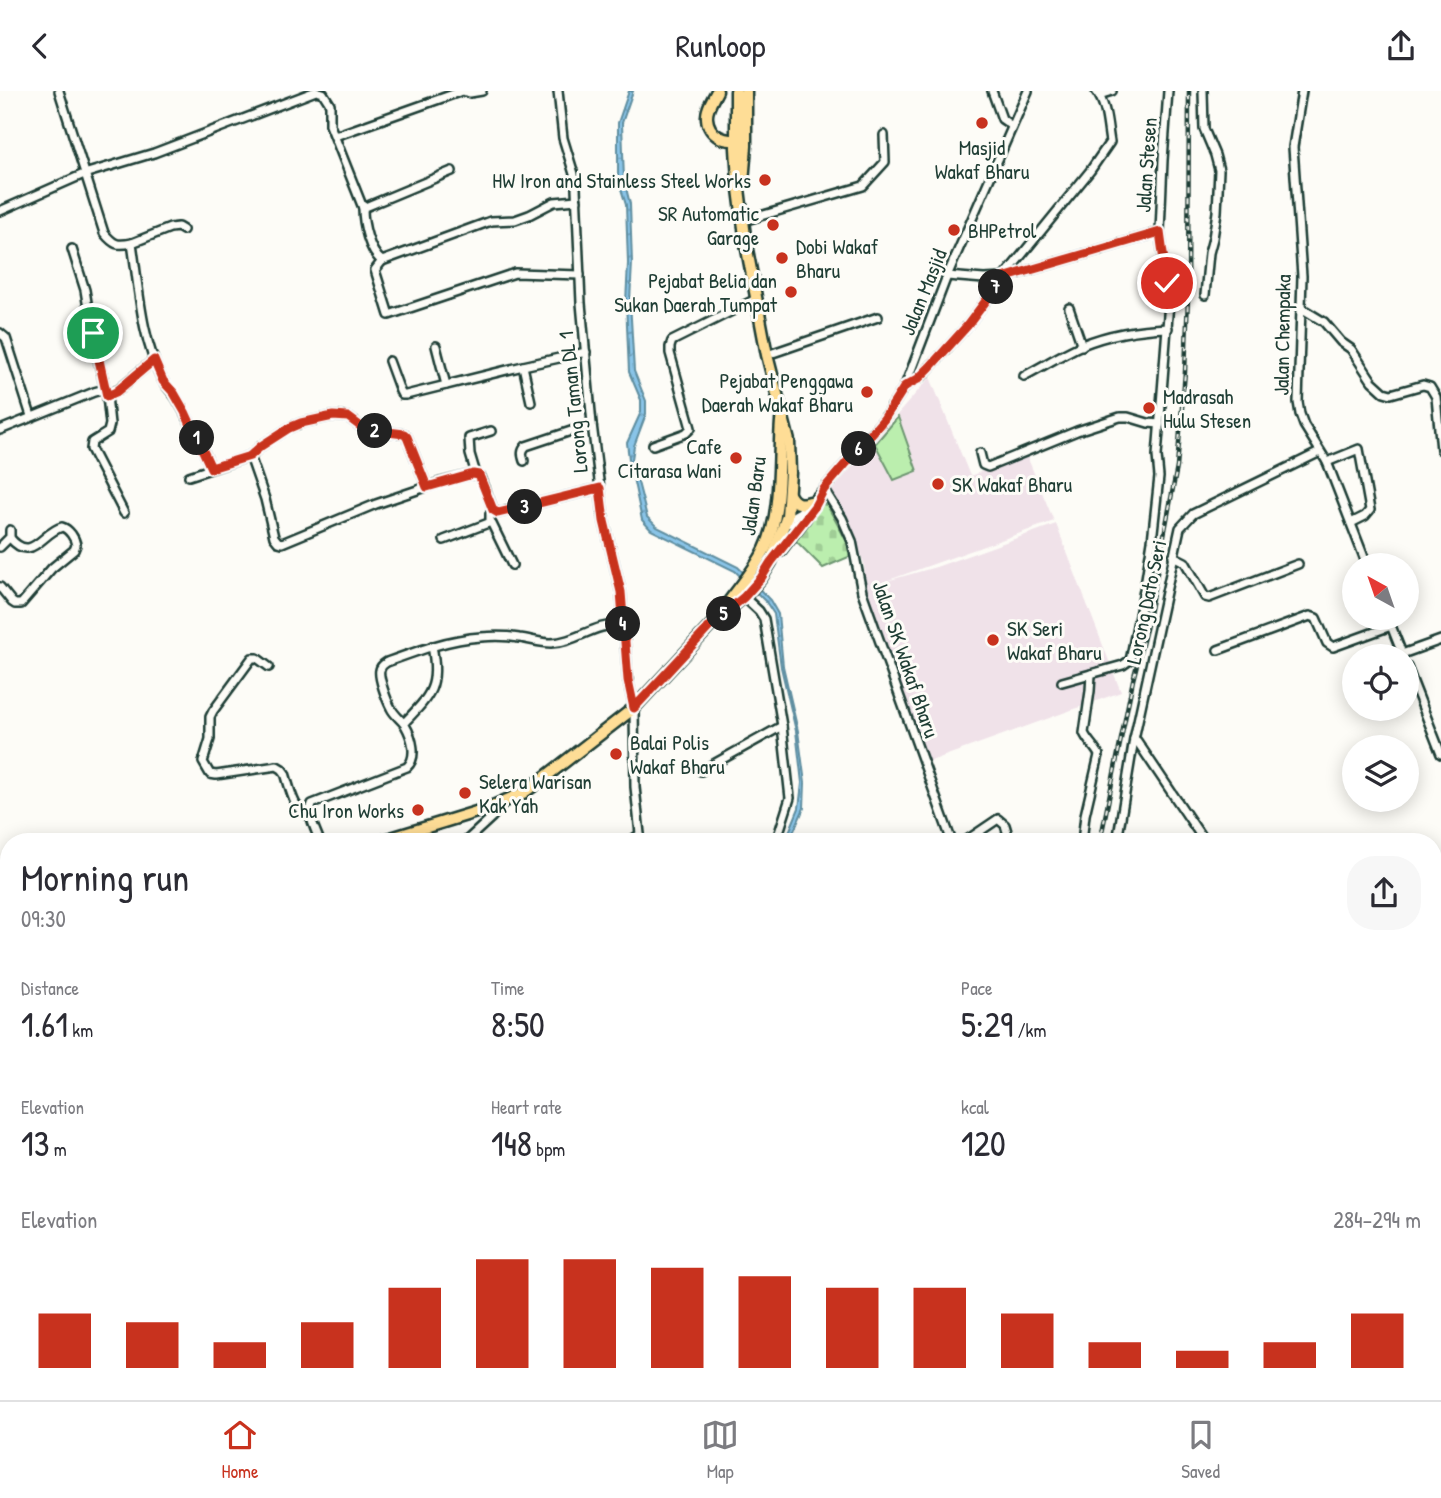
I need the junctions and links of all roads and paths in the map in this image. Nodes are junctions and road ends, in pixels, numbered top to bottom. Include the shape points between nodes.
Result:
1 (59, 91) edge
2 (461, 91) edge
3 (482, 91) edge
4 (558, 91) edge
5 (717, 91) edge
6 (736, 91) edge
7 (746, 91) edge
8 (992, 91) edge
9 (1028, 91) edge
10 (1112, 91) edge
11 (1168, 91) edge
12 (1203, 91) edge
13 (1302, 91) edge
14 (1097, 93) edge
15 (1012, 126) junction
16 (746, 131) junction
17 (884, 135) dead end
18 (335, 136) junction
19 (736, 140) junction
20 (452, 171) dead end
21 (85, 174) junction
22 (577, 200) junction
23 (741, 203) junction
24 (363, 208) junction
25 (0, 211) edge
26 (743, 221) junction
27 (183, 230) dead end
28 (1160, 232) junction
29 (132, 243) junction
30 (72, 249) dead end
31 (382, 261) junction
32 (580, 275) junction
33 (947, 276) junction
34 (1003, 278) junction
35 (1205, 295) dead end
36 (756, 299) junction
37 (1069, 308) dead end
38 (1301, 308) junction
39 (878, 317) dead end
40 (1168, 328) junction
41 (0, 333) edge
42 (436, 346) dead end
43 (1082, 346) junction
44 (586, 352) junction
45 (767, 355) junction
46 (154, 360) junction
47 (390, 362) dead end
48 (523, 366) junction
49 (1024, 376) dead end
50 (446, 385) junction
51 (905, 386) junction
52 (106, 393) junction
53 (531, 402) dead end
54 (781, 414) junction
55 (31, 416) junction
56 (592, 424) junction
57 (1160, 424) junction
58 (0, 430) edge
59 (491, 431) dead end
60 (653, 445) dead end
61 (1441, 450) edge
62 (1320, 452) junction
63 (980, 453) dead end
64 (250, 456) junction
65 (524, 461) dead end
66 (1327, 461) junction
67 (211, 468) junction
68 (476, 474) junction
69 (189, 475) dead end
70 (427, 487) junction
71 (600, 488) junction
72 (824, 489) junction
73 (789, 494) junction
74 (777, 498) junction
75 (810, 502) junction
76 (494, 511) junction
77 (124, 513) dead end
78 (804, 518) junction
79 (785, 520) junction
80 (491, 523) junction
81 (1351, 523) junction
82 (770, 535) junction
83 (444, 540) dead end
84 (0, 547) edge
85 (1362, 553) edge
86 (1173, 556) junction
87 (771, 562) junction
88 (1297, 564) dead end
89 (512, 565) dead end
90 (0, 587) edge
91 (744, 597) junction
92 (713, 623) junction
93 (623, 625) junction
94 (1371, 630) edge
95 (1441, 640) edge
96 (432, 646) junction
97 (1419, 648) edge
98 (1218, 650) dead end
99 (270, 667) dead end
100 (1091, 674) junction
101 (1062, 682) dead end
102 (1419, 696) edge
103 (634, 708) junction
104 (404, 723) junction
105 (782, 726) junction
106 (1134, 739) junction
107 (1439, 745) edge
108 (1441, 754) edge
109 (701, 771) dead end
110 (505, 802) junction
111 (310, 816) junction
112 (317, 833) edge
113 (407, 833) edge
114 (475, 833) edge
115 (640, 833) edge
116 (779, 833) edge
117 (949, 833) edge
118 (977, 833) edge
119 (1007, 833) edge
120 (1083, 833) edge
121 (1118, 833) edge
122 (1199, 833) edge

1 - 21 street
2 - 3 street
2 - 18 street
4 - 22 street, Lorong Taman DL 1
5 - 19 main road via 706,119 717,136
6 - 19 main road
7 - 16 main road
8 - 15 street via 1002,119
9 - 15 street, Jalan Masjid
10 - 14 street
11 - 28 street, Jalan Stesen
12 - 35 street via 1204,129 1219,170
13 - 38 street, Jalan Chempaka via 1293,156
14 - 34 street via 1110,142
15 - 33 street, Jalan Masjid
16 - 19 main road
16 - 23 main road
17 - 26 street via 885,162 863,186
18 - 21 street via 330,104 316,91 154,153
18 - 24 street
19 - 23 main road
20 - 24 street
21 - 25 street
21 - 29 street via 104,233 115,244
22 - 31 street via 554,202 515,220 491,221
22 - 32 street, Lorong Taman DL 1
23 - 26 main road, Jalan Baru
24 - 31 street via 363,221
26 - 36 main road, Jalan Baru
27 - 29 street via 170,228
28 - 34 street, Jalan Stesen
28 - 40 street
29 - 46 street
30 - 52 street
31 - 32 street via 375,270 389,315 515,274
32 - 44 street, Lorong Taman DL 1
33 - 34 street, Jalan Stesen
33 - 51 street, Jalan Masjid
34 - 51 street via 930,367
36 - 45 main road, Jalan Baru
36 - 60 street via 672,341 670,353 691,428
37 - 43 street
38 - 61 street via 1324,322 1351,349 1385,393 1430,387 1436,397
38 - 62 street, Jalan Chempaka via 1298,402 1304,425
39 - 45 street
40 - 43 street via 1112,335
40 - 57 street
41 - 55 street via 6,338
42 - 50 street
43 - 49 street
44 - 48 street
44 - 56 street, Lorong Taman DL 1
45 - 54 main road, Jalan Baru
46 - 52 street via 116,392
46 - 67 street
47 - 50 street via 402,394
48 - 50 street
48 - 53 street
51 - 72 street, Jalan Masjid via 884,419
52 - 55 street via 94,392
52 - 77 street via 109,429 90,447
54 - 73 main road, Jalan Baru via 789,440
54 - 74 main road, Jalan Baru
55 - 58 street
56 - 65 street via 526,446
56 - 71 street, Lorong Taman DL 1
57 - 63 street via 1120,417 988,467
57 - 100 street via 1152,541 1130,660
59 - 68 street via 469,438
62 - 66 street, Jalan Chempaka
62 - 86 street, Lorong Dato Seri via 1193,515 1180,528
64 - 67 street
64 - 70 street via 289,428 343,415 364,429 404,434
64 - 70 street via 274,537 282,543
66 - 81 street, Jalan Chempaka
66 - 81 street via 1359,449 1370,510
67 - 69 street
68 - 70 street
68 - 76 street
71 - 76 street
71 - 93 street, Lorong Taman DL 1
72 - 75 street, Jalan Masjid
72 - 78 street, Jalan Masjid
72 - 117 street, Jalan SK Wakaf Bharu via 852,541 862,592
73 - 75 main road via 796,503
73 - 79 main road, Jalan Baru
74 - 79 main road
74 - 82 main road, Jalan Baru
75 - 79 street, Jalan Masjid
76 - 80 street
78 - 79 street
78 - 87 main road
79 - 82 main road
79 - 87 main road, Jalan Baru
80 - 83 street
80 - 89 street
81 - 85 street, Jalan Chempaka
82 - 92 main road, Jalan Baru via 761,557
84 - 90 street via 10,534 15,544 30,548 62,527 76,545 21,604 12,602
86 - 88 street via 1185,562 1206,597
86 - 106 street, Lorong Dato Seri
87 - 91 main road, Jalan Baru
91 - 92 main road, Jalan Baru
91 - 105 street via 764,619
92 - 103 main road
93 - 96 street via 598,627 552,643 481,637
93 - 103 street, Lorong Taman DL 1
94 - 98 street via 1332,647 1316,618 1310,616
95 - 97 street
96 - 104 street via 435,680
96 - 104 street via 387,661 380,670 391,708
99 - 111 street via 252,658 213,712 203,762 210,774 216,775 277,766 285,773 299,810
100 - 101 street
100 - 120 street via 1084,733 1099,755
102 - 107 street
103 - 110 main road via 540,781
103 - 115 street, Lorong Taman DL 1
104 - 111 street via 413,752 407,767 318,800
105 - 109 street
105 - 116 street via 790,798
106 - 121 street, Lorong Dato Seri
106 - 122 street
107 - 108 street
110 - 113 main road
110 - 114 street
111 - 112 street
118 - 119 street via 998,819

